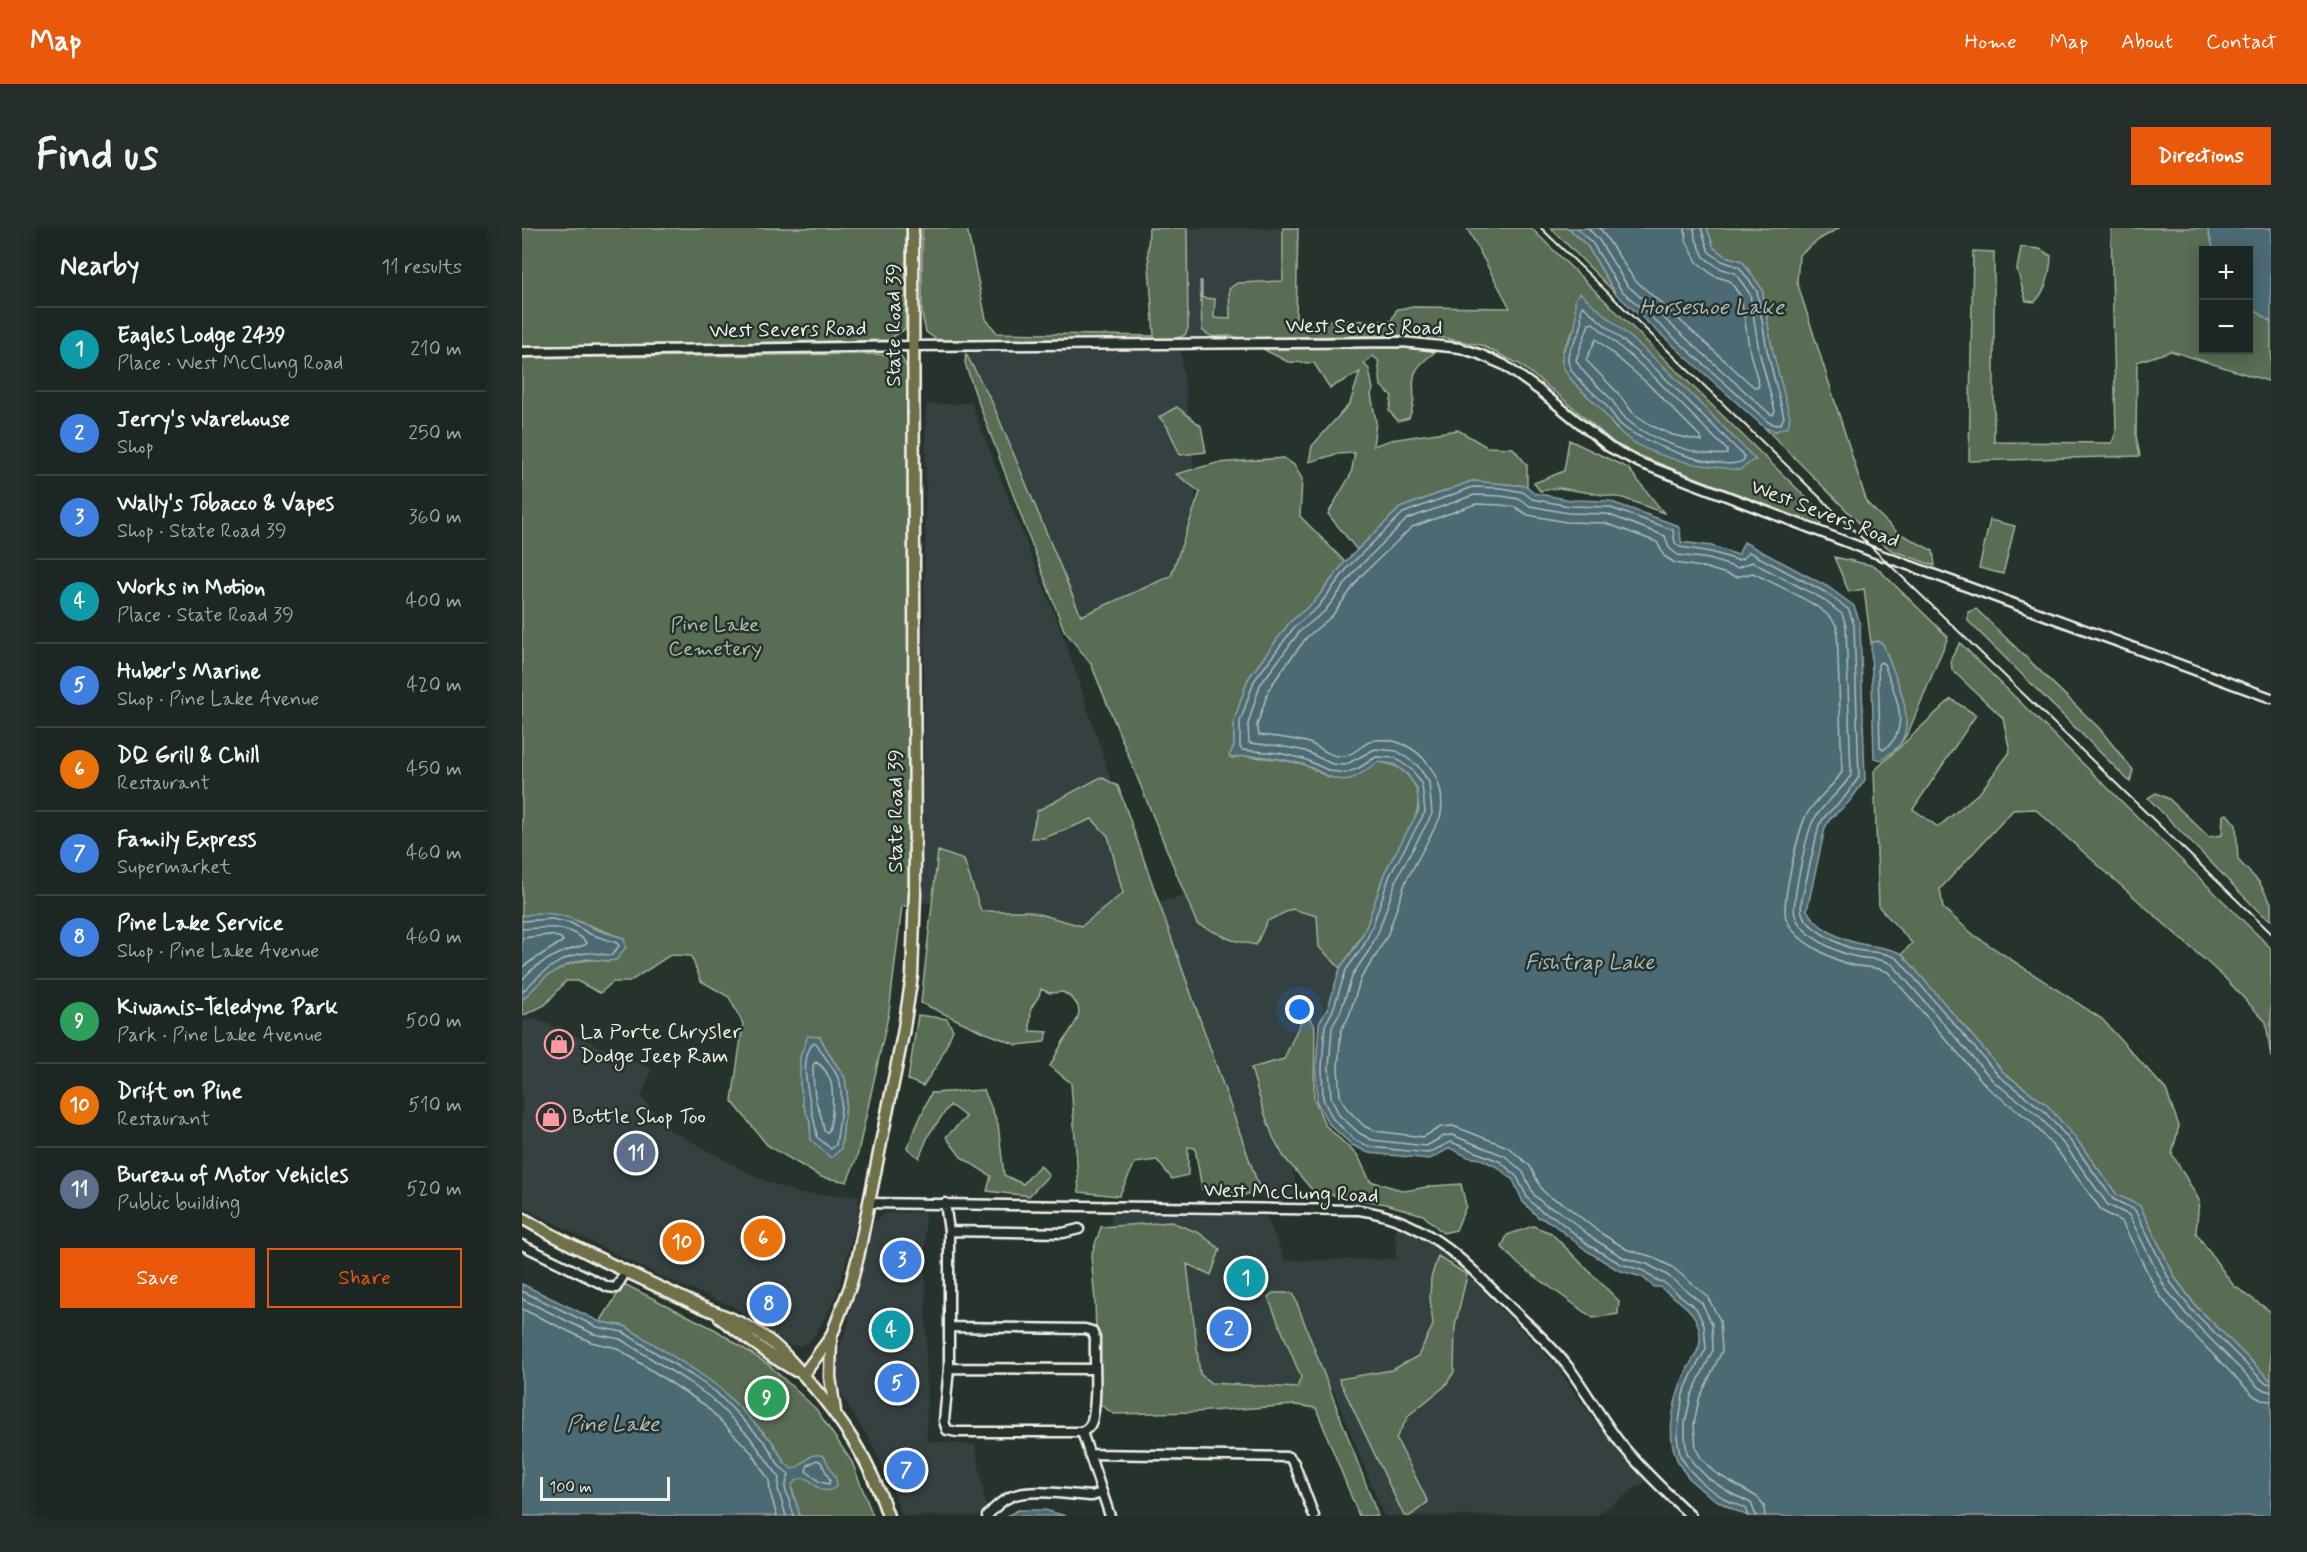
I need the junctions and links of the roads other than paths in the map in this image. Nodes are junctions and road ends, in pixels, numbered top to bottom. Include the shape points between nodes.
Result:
1 (913, 228) edge
2 (914, 346) junction
3 (522, 352) edge
4 (2271, 698) edge
5 (868, 1203) junction
6 (945, 1203) junction
7 (522, 1218) edge
8 (1079, 1229) dead end
9 (949, 1231) junction
10 (522, 1245) edge
11 (626, 1271) junction
12 (949, 1327) junction
13 (831, 1336) junction
14 (949, 1368) junction
15 (1094, 1369) junction
16 (803, 1375) junction
17 (835, 1412) junction
18 (1082, 1432) junction
19 (1089, 1454) junction
20 (1101, 1493) junction
21 (888, 1516) edge
22 (987, 1516) edge
23 (1110, 1516) edge
24 (1314, 1516) edge
25 (1691, 1516) edge

1 - 2 main road, State Road 39
2 - 3 street, West Severs Road
2 - 4 street, West Severs Road via 1402,342 1460,348 1519,374 1609,447 1640,463
2 - 5 main road, State Road 39 via 914,943 903,1034
5 - 6 street, West McClung Road
5 - 13 main road, State Road 39 via 850,1287
6 - 9 street
6 - 25 street, West McClung Road via 1359,1210 1408,1223 1443,1244 1542,1338 1571,1371 1632,1458
7 - 11 main road
8 - 9 street via 1063,1233
9 - 12 street
10 - 11 street via 608,1287 616,1288
11 - 16 main road via 716,1313 773,1358
12 - 14 street
12 - 15 street via 1092,1331
13 - 16 main road, State Road 39
13 - 17 main road via 830,1377
14 - 15 street
14 - 18 street via 944,1421 947,1430
15 - 18 street via 1092,1423
16 - 17 main road
17 - 21 main road via 868,1465
18 - 19 street
19 - 20 street
19 - 24 street via 1289,1457
20 - 22 street via 1014,1495 1001,1501
20 - 23 street

